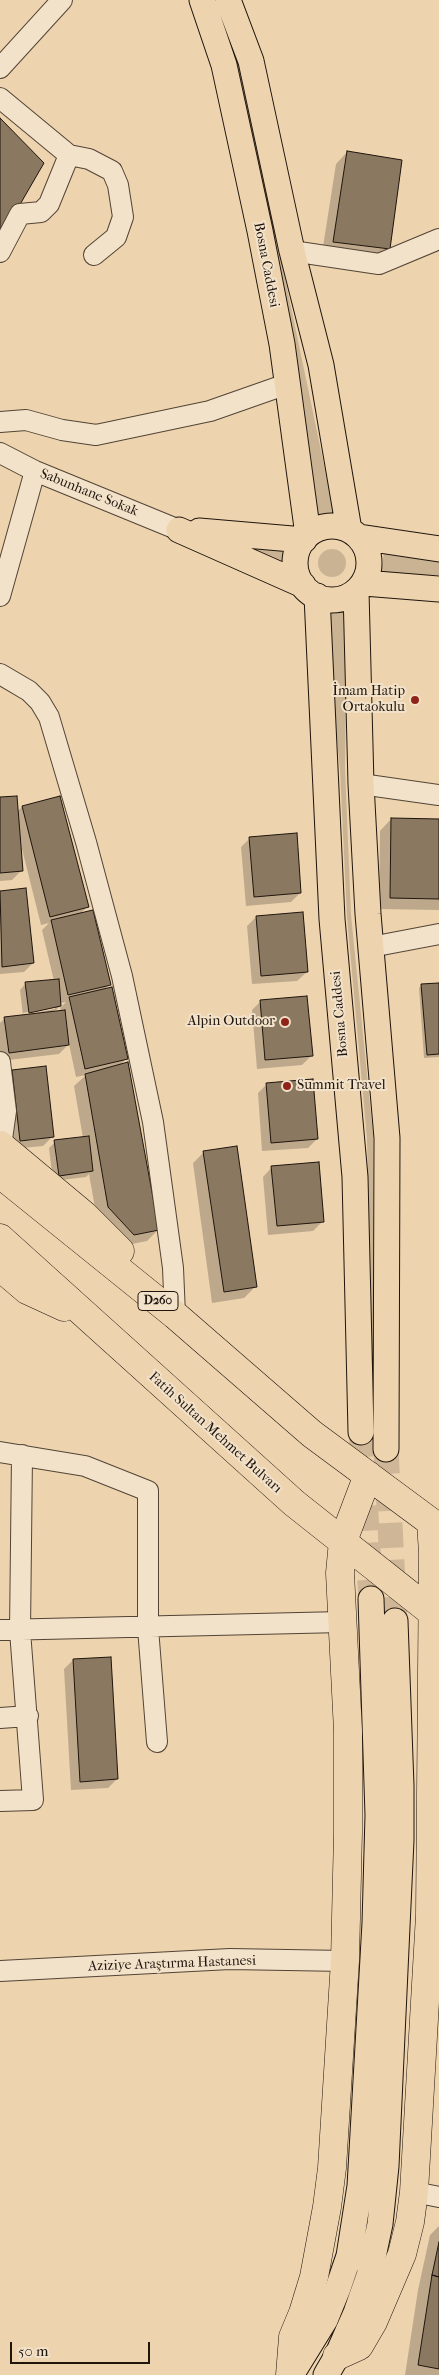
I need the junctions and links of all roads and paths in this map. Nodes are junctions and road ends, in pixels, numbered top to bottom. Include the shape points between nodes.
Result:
1 (62, 0) edge
2 (202, 0) edge
3 (228, 0) edge
4 (0, 68) edge
5 (0, 98) edge
6 (69, 155) junction
7 (439, 239) edge
8 (292, 251) junction
9 (0, 252) edge
10 (94, 255) dead end
11 (287, 384) junction
12 (0, 422) edge
13 (0, 453) edge
14 (35, 471) junction
15 (179, 530) junction
16 (354, 533) junction
17 (306, 537) junction
18 (439, 549) edge
19 (360, 587) junction
20 (439, 589) edge
21 (310, 590) junction
22 (0, 596) edge
23 (0, 674) edge
24 (360, 784) junction
25 (439, 795) edge
26 (439, 934) edge
27 (371, 946) junction
28 (0, 1062) edge
29 (0, 1146) edge
30 (0, 1174) edge
31 (0, 1238) edge
32 (0, 1267) edge
33 (171, 1311) junction
34 (86, 1316) junction
35 (362, 1432) tunnel mouth
36 (386, 1449) tunnel mouth
37 (0, 1452) edge
38 (22, 1455) junction
39 (368, 1475) junction
40 (435, 1525) edge
41 (343, 1541) junction
42 (371, 1599) tunnel mouth
43 (435, 1615) edge
44 (395, 1621) tunnel mouth
45 (342, 1622) junction
46 (148, 1628) junction
47 (10, 1631) edge
48 (28, 1716) junction
49 (0, 1718) edge
50 (157, 1742) dead end
51 (436, 1776) edge
52 (0, 1801) edge
53 (345, 1961) junction
54 (0, 1971) edge
55 (426, 2195) edge
56 (331, 2366) edge
57 (291, 2375) edge

1 - 4 street
2 - 11 main road, Bosna Caddesi via 224,65 260,231
3 - 8 main road via 251,61
5 - 6 street
6 - 9 street via 49,204 41,212 20,214
6 - 10 street via 90,159 112,171 118,186 123,217 116,237
7 - 8 street via 379,264
8 - 16 main road via 321,365
11 - 12 street via 210,411 96,436 26,420
11 - 17 main road, Bosna Caddesi
13 - 14 street, Sabunhane Sokak
14 - 15 street, Sabunhane Sokak
14 - 22 street
15 - 17 main road
15 - 21 main road
16 - 17 main road via 328,526
16 - 18 main road
16 - 19 main road via 366,547 369,559 369,571
17 - 21 main road via 295,562 297,574
19 - 20 main road
19 - 21 main road via 337,599
19 - 24 main road
21 - 35 main road, Bosna Caddesi via 332,919 355,1177
23 - 33 street via 29,691 49,717 89,851 122,976 154,1122 173,1268
24 - 25 street
24 - 27 main road
26 - 27 street
27 - 36 main road via 387,1138
28 - 29 street via 6,1111
29 - 33 highway via 84,1215 133,1265
30 - 33 highway, D260
31 - 34 highway, Fatih Sultan Mehmet Bulvarı
32 - 34 highway via 27,1290
33 - 39 highway, D260 via 312,1434
34 - 41 highway, Fatih Sultan Mehmet Bulvarı via 251,1466
37 - 38 street
38 - 46 street via 85,1466 148,1491
38 - 47 street
39 - 40 highway, D260
39 - 41 highway
40 - 43 highway
41 - 43 highway, Fatih Sultan Mehmet Bulvarı
41 - 45 highway via 340,1573
42 - 57 main road via 378,1832 360,2186 352,2238 338,2288 325,2320
43 - 51 highway
44 - 56 main road via 401,1840 386,2166 380,2224 369,2276
45 - 46 street
45 - 53 highway via 348,1773
46 - 47 street
46 - 50 street
47 - 48 street
48 - 49 street
48 - 52 street via 33,1800
51 - 55 highway via 430,1915
53 - 54 street, Aziziye Araştırma Hastanesi via 230,1959
53 - 57 highway via 327,2207 314,2277 293,2337
55 - 56 highway via 410,2222 402,2254 373,2322 359,2346

